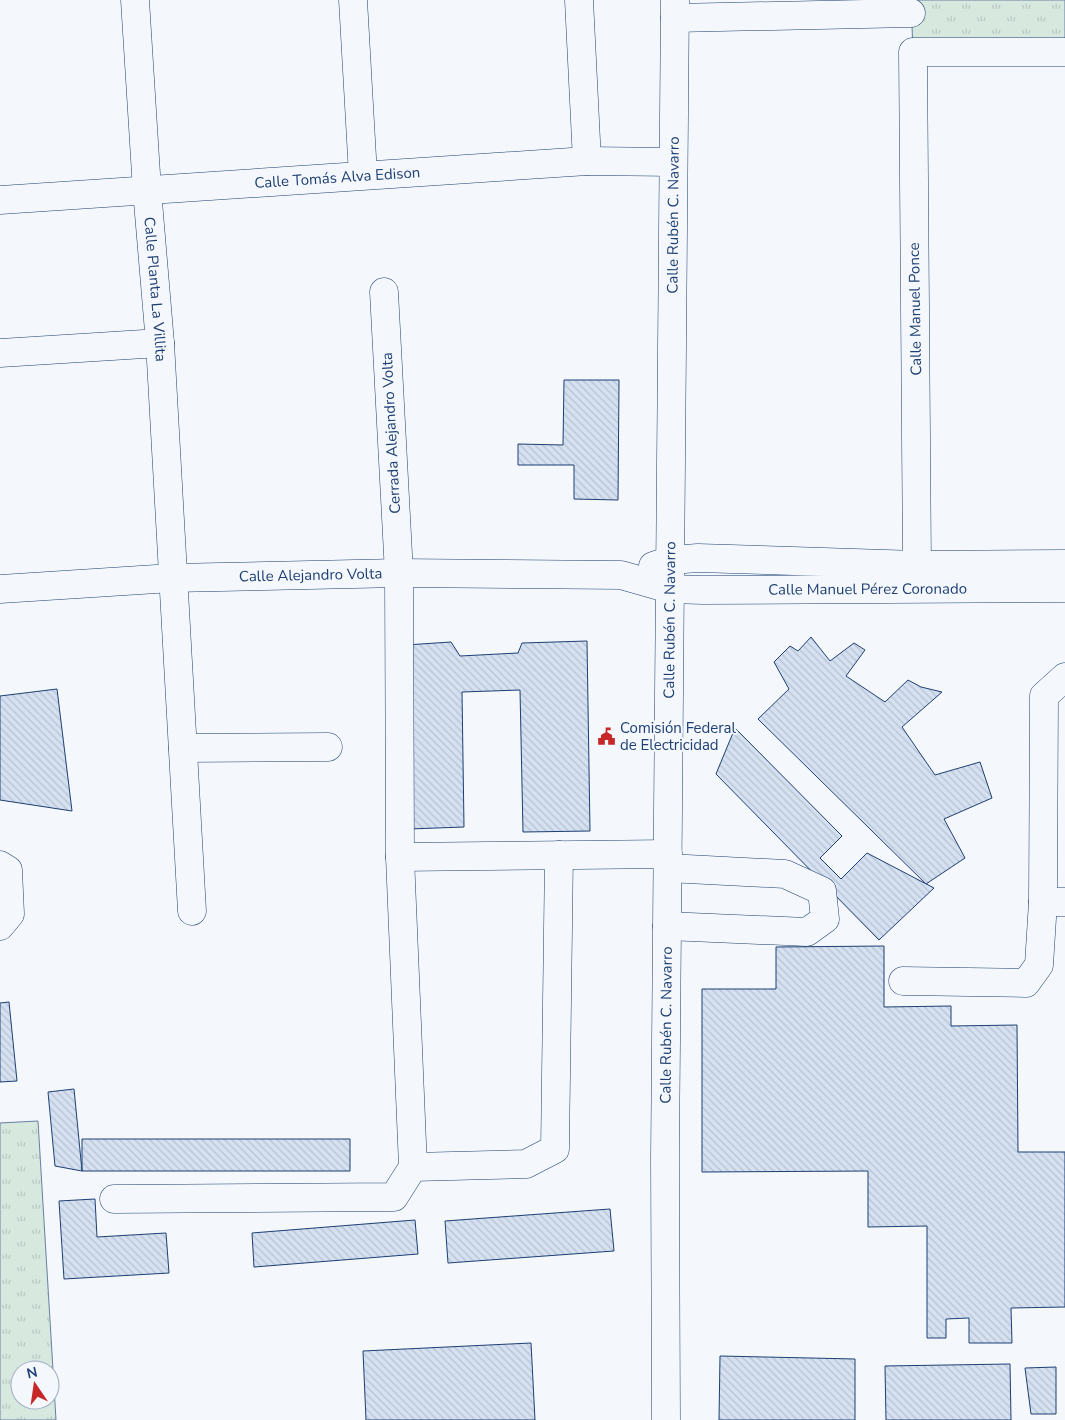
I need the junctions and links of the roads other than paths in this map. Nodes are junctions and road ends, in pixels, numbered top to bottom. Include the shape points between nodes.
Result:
1 (135, 0) edge
2 (353, 0) edge
3 (579, 0) edge
4 (675, 9) edge
5 (912, 13) dead end
6 (1065, 52) edge
7 (587, 161) junction
8 (673, 162) junction
9 (363, 175) junction
10 (147, 190) junction
11 (0, 200) edge
12 (384, 292) dead end
13 (160, 343) junction
14 (0, 353) edge
15 (671, 560) junction
16 (1065, 564) edge
17 (917, 565) junction
18 (399, 573) junction
19 (622, 576) junction
20 (172, 578) junction
21 (1065, 588) edge
22 (0, 589) edge
23 (670, 589) junction
24 (1065, 677) edge
25 (328, 747) dead end
26 (183, 748) junction
27 (560, 855) junction
28 (400, 857) junction
29 (668, 861) junction
30 (0, 865) edge
31 (1054, 902) edge
32 (192, 911) dead end
33 (0, 926) edge
34 (667, 926) junction
35 (904, 981) dead end
36 (413, 1167) junction
37 (114, 1199) dead end
38 (666, 1420) edge

1 - 10 street, Calle Planta La Villita
2 - 9 street
3 - 7 street
4 - 5 street
4 - 8 street, Calle Rubén C. Navarro
6 - 17 street, Calle Manuel Ponce via 913,52
7 - 8 street, Calle Tomás Alva Edison
7 - 9 street, Calle Tomás Alva Edison
8 - 15 street, Calle Rubén C. Navarro
9 - 10 street, Calle Tomás Alva Edison
10 - 11 street, Calle Tomás Alva Edison
10 - 13 street, Calle Planta La Villita
12 - 18 street, Cerrada Alejandro Volta
13 - 14 street
13 - 20 street, Calle Planta La Villita
15 - 17 street, Calle Manuel Pérez Coronado via 698,558
15 - 19 street, Calle Alejandro Volta
15 - 23 street, Calle Rubén C. Navarro
16 - 17 street, Calle Manuel Pérez Coronado
18 - 19 street, Calle Alejandro Volta
18 - 20 street, Calle Alejandro Volta
18 - 28 street, Cerrada Alejandro Volta
19 - 23 street, Calle Alejandro Volta
20 - 22 street, Calle Alejandro Volta
20 - 26 street, Calle Planta La Villita
21 - 23 street, Calle Manuel Pérez Coronado
23 - 29 street, Calle Rubén C. Navarro
24 - 31 street via 1044,696
25 - 26 street
26 - 32 street, Calle Planta La Villita
27 - 28 street
27 - 29 street
27 - 36 street via 555,1149 526,1164
28 - 36 street, Cerrada Alejandro Volta
29 - 34 street, Calle Rubén C. Navarro
29 - 34 street via 785,874 822,891 825,919 807,932
30 - 33 street via 8,870 10,914
31 - 35 street via 1039,965 1026,983
34 - 38 street, Calle Rubén C. Navarro
36 - 37 street via 394,1197

